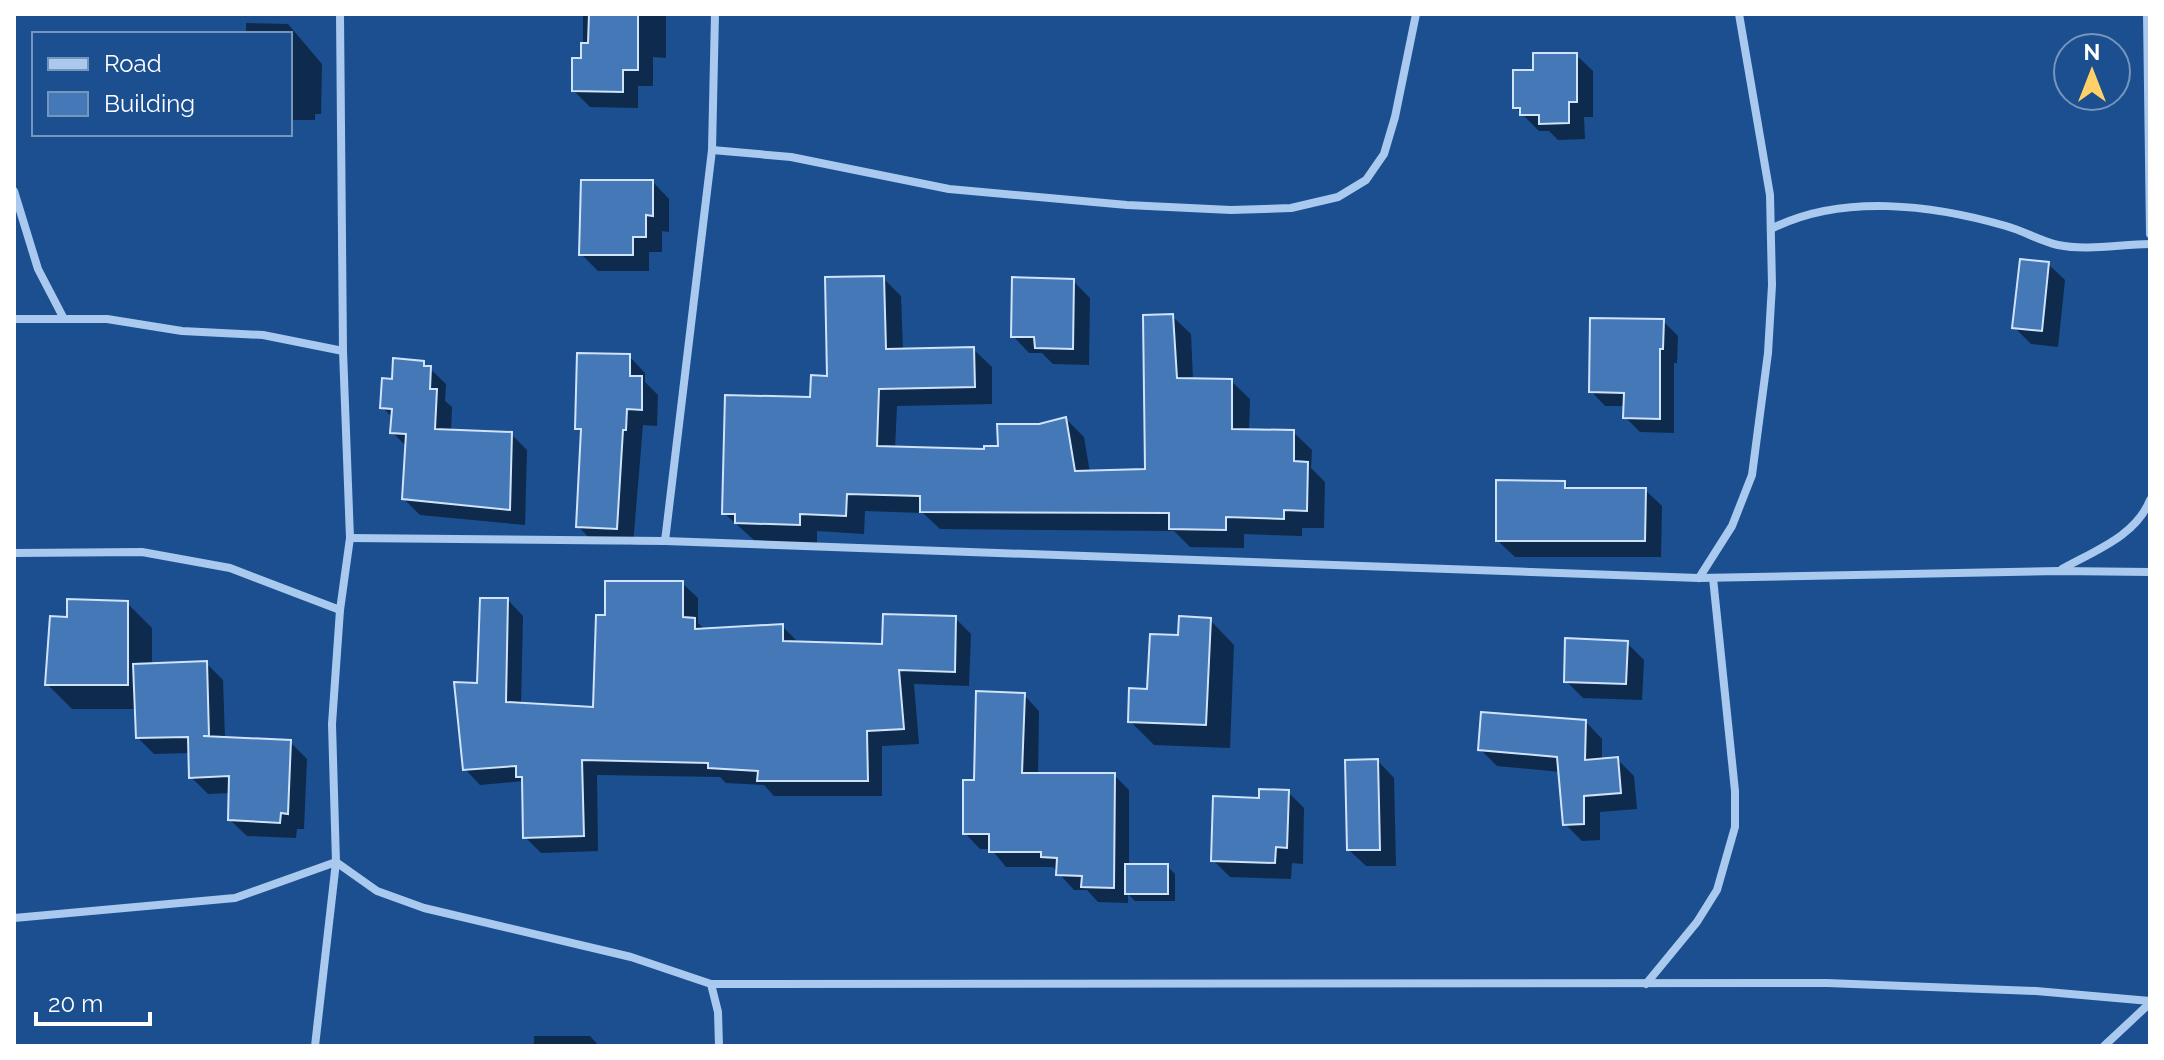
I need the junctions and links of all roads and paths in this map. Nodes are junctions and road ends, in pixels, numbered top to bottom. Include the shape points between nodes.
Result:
1 (340, 14) edge
2 (715, 14) edge
3 (1416, 14) edge
4 (1739, 14) edge
5 (2147, 14) edge
6 (712, 150) junction
7 (14, 191) edge
8 (1771, 229) junction
9 (2150, 231) edge
10 (2150, 244) edge
11 (63, 317) junction
12 (14, 319) edge
13 (343, 351) junction
14 (2150, 500) edge
15 (350, 538) junction
16 (665, 541) junction
17 (14, 553) edge
18 (2059, 571) junction
19 (2150, 572) edge
20 (1699, 578) junction
21 (1713, 578) junction
22 (340, 610) junction
23 (336, 862) junction
24 (14, 918) edge
25 (711, 984) junction
26 (1646, 984) junction
27 (2150, 1002) edge
28 (315, 1046) edge
29 (719, 1046) edge
30 (2104, 1046) edge

1 - 13 street
2 - 6 street
3 - 6 street via 1384,154 1366,180 1338,197 1291,208 1127,205 949,189 791,157
4 - 8 street via 1770,195
5 - 9 street
6 - 16 street
7 - 11 street via 38,269
8 - 10 street via 1823,213 1902,207 1961,213 2059,245
8 - 20 street via 1768,353 1752,475 1732,526
11 - 12 street
11 - 13 street via 263,335
13 - 15 street
14 - 18 street via 2144,517 2125,533
15 - 16 street
15 - 22 street
16 - 20 street
17 - 22 street via 157,555 230,568
18 - 19 street
18 - 21 street
20 - 21 street
21 - 26 street via 1735,827 1717,890
22 - 23 street via 332,724
23 - 24 street via 235,898
23 - 25 street via 377,891 424,908 631,957
23 - 28 street
25 - 26 street
25 - 29 street
26 - 27 street via 1972,987
27 - 30 street

